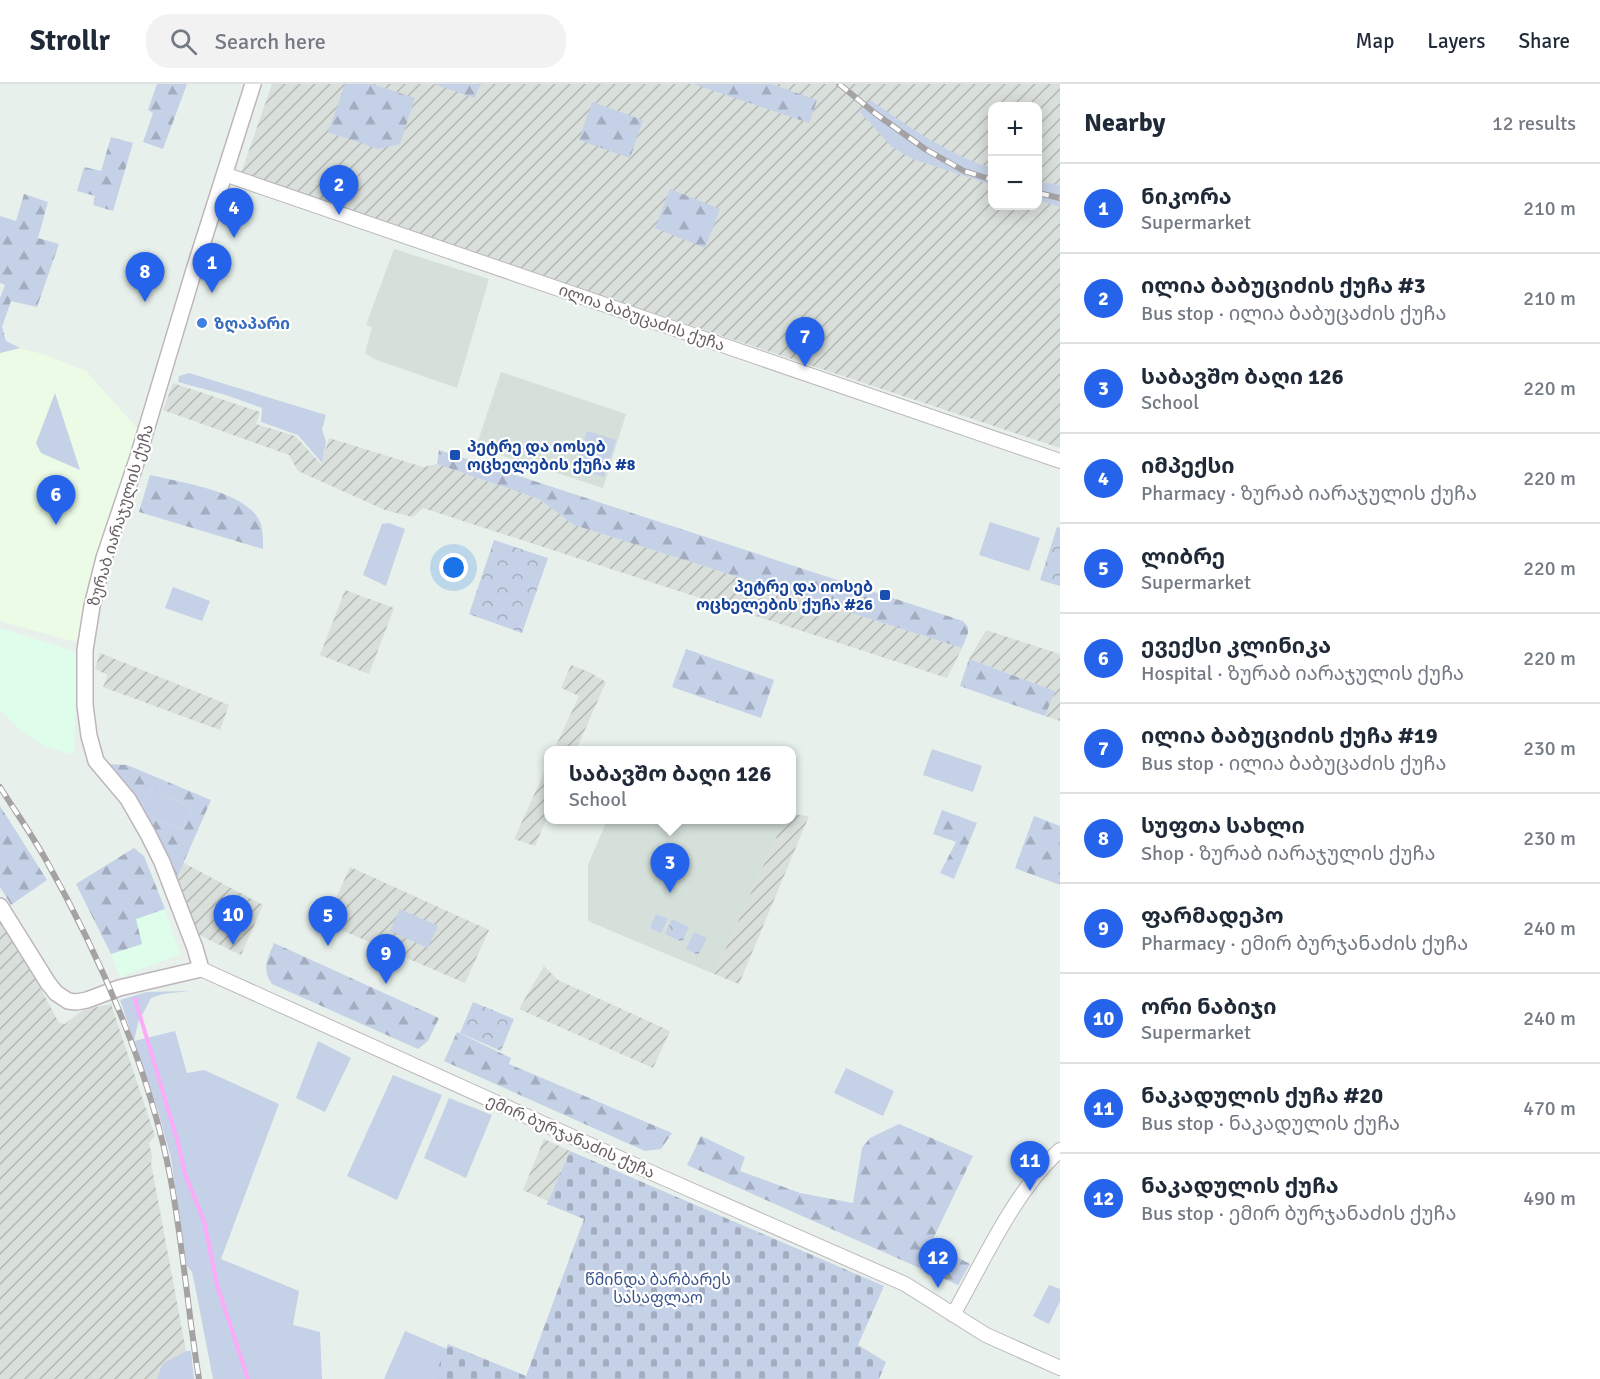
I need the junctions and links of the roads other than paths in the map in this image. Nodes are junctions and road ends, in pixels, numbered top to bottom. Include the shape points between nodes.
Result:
1 (253, 84) edge
2 (225, 174) junction
3 (1060, 460) edge
4 (0, 906) edge
5 (201, 969) junction
6 (1060, 1150) edge
7 (953, 1315) junction
8 (1060, 1368) edge

1 - 2 main road, ზურაბ იარაჯულის ქუჩა
2 - 3 street, ილია ბაბუცაძის ქუჩა
2 - 5 main road, ზურაბ იარაჯულის ქუჩა via 104,558 85,650 87,726 96,760 128,799 148,834
4 - 5 main road via 48,983 68,1001 87,1000 119,988
5 - 7 street, ემირ ბურჯანაძის ქუჩა via 905,1284
6 - 7 street via 1042,1167 1013,1209
7 - 8 street, ემირ ბურჯანაძის ქუჩა via 986,1335

